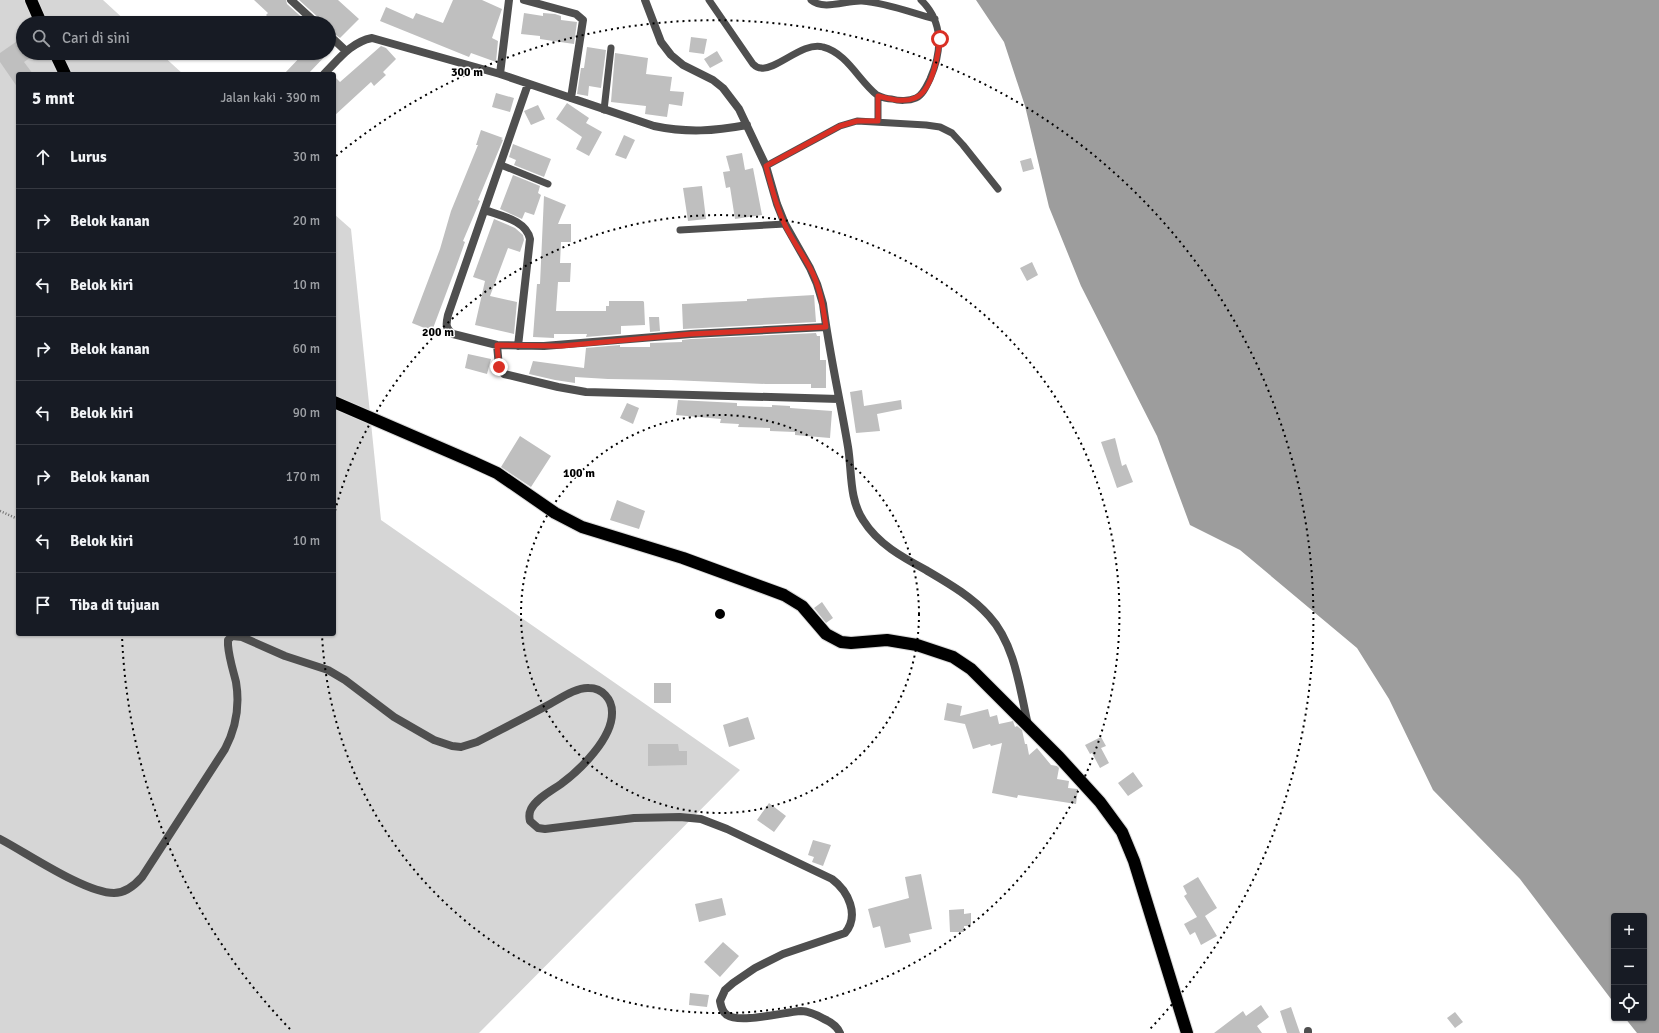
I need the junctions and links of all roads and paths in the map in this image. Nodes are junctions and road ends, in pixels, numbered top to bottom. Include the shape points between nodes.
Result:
1 (31, 0) edge
2 (291, 0) edge
3 (509, 0) edge
4 (524, 0) edge
5 (645, 0) edge
6 (709, 0) edge
7 (811, 0) edge
8 (921, 0) edge
9 (38, 16) edge
10 (308, 16) edge
11 (935, 19) junction
12 (336, 42) edge
13 (611, 48) dead end
14 (346, 52) junction
15 (58, 60) edge
16 (64, 72) edge
17 (326, 72) edge
18 (500, 74) junction
19 (528, 84) junction
20 (878, 96) junction
21 (571, 98) junction
22 (604, 110) junction
23 (878, 121) junction
24 (747, 125) junction
25 (501, 165) junction
26 (766, 166) junction
27 (548, 184) dead end
28 (998, 189) dead end
29 (485, 210) junction
30 (785, 224) junction
31 (680, 230) dead end
32 (826, 327) junction
33 (497, 345) junction
34 (518, 346) junction
35 (839, 399) junction
36 (336, 403) edge
37 (0, 511) edge
38 (16, 518) edge
39 (1028, 726) junction
40 (0, 839) edge
41 (840, 1033) edge
42 (1187, 1033) edge

1 - 9 highway
2 - 10 street
3 - 18 street
4 - 21 street via 576,14 583,20
5 - 24 street via 661,42 671,55 683,65 723,88 732,98
6 - 20 lane via 757,68 765,68 804,49 823,47 837,54
7 - 11 lane via 817,5 863,1
8 - 11 lane
11 - 20 lane via 940,39 936,64 926,88 916,98 905,100
12 - 14 street
13 - 22 lane
14 - 17 street
14 - 18 street via 366,39 380,39
15 - 16 highway
18 - 19 street
19 - 21 street
19 - 25 street
20 - 23 lane
21 - 22 street
22 - 24 street via 674,130 717,130
23 - 26 lane via 857,121 840,126
23 - 28 lane via 940,127 952,133
24 - 26 street
25 - 27 lane
25 - 29 street
26 - 30 street
29 - 33 street via 446,324 453,334
29 - 34 street via 515,221 529,232
30 - 31 lane
30 - 32 street via 817,284
32 - 34 street via 691,334 561,346
32 - 35 street
33 - 34 street
33 - 35 street via 499,367 504,374 572,390
35 - 39 street via 856,507 862,520 883,544 952,585 990,616 1008,646
36 - 39 highway via 497,473 555,513 582,527 690,561 784,595 802,606 826,634 841,642 887,640 917,645 953,657 971,669
37 - 38 path
39 - 42 highway via 1086,785 1122,832 1134,861
40 - 41 street via 66,876 97,889 114,893 135,885 231,737 238,706 228,645 228,640 232,636 242,637 285,656 328,670 394,718 434,740 452,746 478,742 571,693 588,687 594,688 607,696 611,704 610,725 589,757 571,777 531,809 530,821 538,828 545,829 634,818 701,819 728,829 832,879 848,895 851,922 845,933 771,960 733,983 725,990 720,1001 723,1011 732,1017 751,1018 787,1012 807,1012 830,1022

